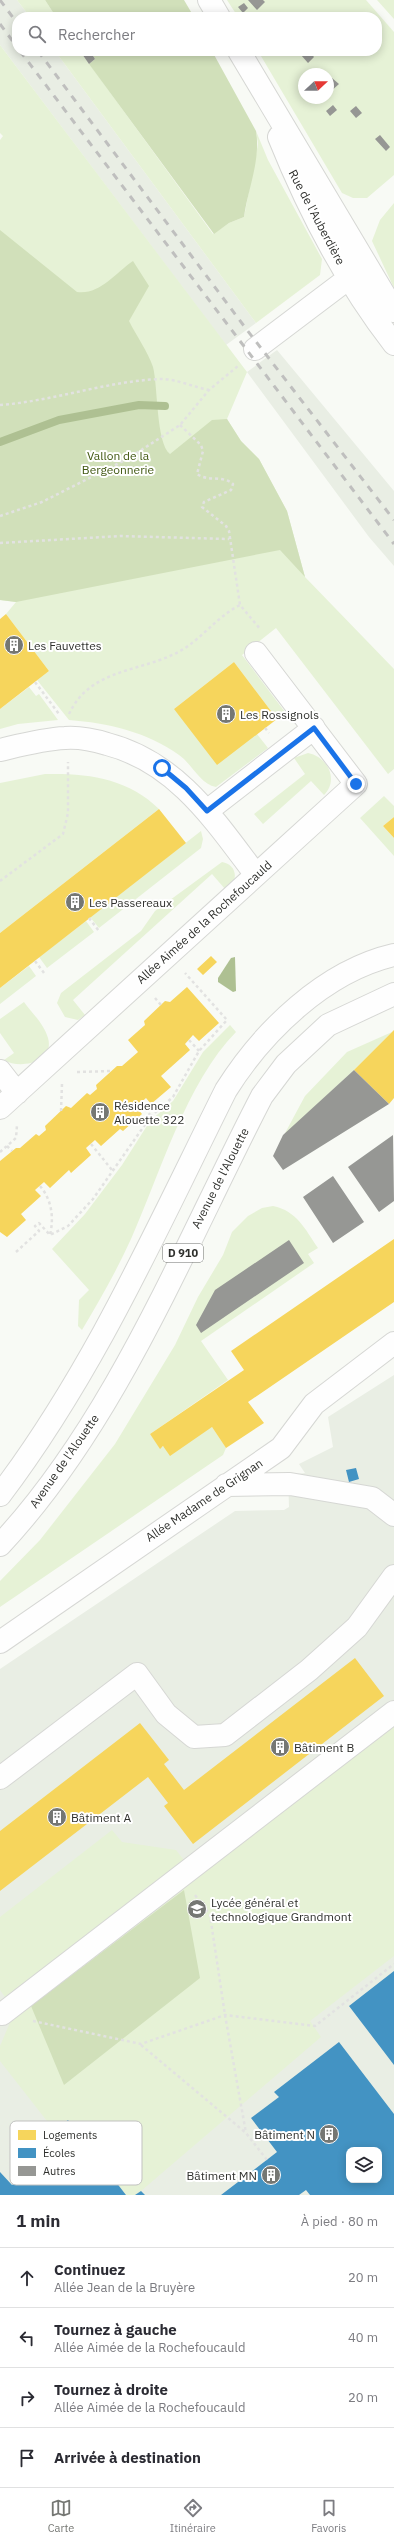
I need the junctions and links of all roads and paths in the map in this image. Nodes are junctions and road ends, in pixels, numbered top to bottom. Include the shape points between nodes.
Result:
1 (209, 0) edge
2 (216, 12) edge
3 (242, 56) edge
4 (257, 82) junction
5 (349, 278) junction
6 (394, 311) edge
7 (394, 344) edge
8 (255, 349) joint
9 (209, 390) junction
10 (0, 405) edge
11 (180, 425) junction
12 (0, 516) edge
13 (229, 539) junction
14 (0, 543) edge
15 (240, 604) junction
16 (256, 653) joint
17 (35, 682) dead end
18 (61, 716) dead end
19 (68, 716) dead end
20 (314, 728) junction
21 (0, 750) edge
22 (68, 774) dead end
23 (207, 811) junction
24 (256, 875) junction
25 (0, 881) edge
26 (89, 918) dead end
27 (99, 931) dead end
28 (394, 955) edge
29 (35, 961) dead end
30 (184, 971) dead end
31 (44, 973) dead end
32 (394, 994) edge
33 (153, 996) dead end
34 (372, 1003) junction
35 (394, 1004) edge
36 (161, 1005) dead end
37 (189, 1040) dead end
38 (199, 1052) junction
39 (0, 1071) edge
40 (111, 1071) dead end
41 (70, 1072) dead end
42 (62, 1080) dead end
43 (17, 1092) junction
44 (141, 1104) dead end
45 (0, 1108) edge
46 (61, 1111) dead end
47 (151, 1116) junction
48 (17, 1121) dead end
49 (91, 1144) dead end
50 (7, 1146) junction
51 (12, 1151) dead end
52 (0, 1152) edge
53 (112, 1170) junction
54 (40, 1186) dead end
55 (50, 1235) junction
56 (16, 1252) dead end
57 (394, 1343) edge
58 (226, 1485) junction
59 (0, 1495) edge
60 (394, 1515) edge
61 (0, 1545) edge
62 (394, 1576) edge
63 (0, 1642) edge
64 (394, 1712) edge
65 (0, 1778) edge
66 (180, 1875) junction
67 (394, 1964) edge
68 (1, 2014) edge
69 (225, 2015) junction
70 (141, 2044) junction
71 (246, 2133) junction
72 (267, 2160) dead end

1 - 2 street
3 - 4 street, Rue de l'Auberdière
4 - 5 street, Rue de l'Auberdière via 295,176
4 - 6 street, Rue de l'Auberdière
5 - 7 street, Rue de l'Auberdière
5 - 8 street
8 - 9 path
9 - 10 path via 162,379
9 - 11 path
11 - 12 path via 122,461 42,502
11 - 13 path via 201,445 203,451 197,474 201,477 228,480 233,484 231,490 204,502 202,507 226,526
13 - 14 path via 121,536
13 - 15 path
15 - 16 path via 262,632
15 - 19 path via 222,614 174,654 120,671 93,686 73,706
16 - 20 street, Allée Aimée de la Rochefoucauld
17 - 18 path
20 - 23 street
20 - 24 street, Allée Aimée de la Rochefoucauld via 356,784
21 - 23 street via 66,737 126,749 162,768 186,788
22 - 25 path via 68,813 63,834
23 - 24 street
24 - 43 street, Allée Aimée de la Rochefoucauld
26 - 27 path
28 - 59 street, D 910 via 361,967 310,996 277,1025 240,1067 226,1090 97,1348 63,1406
29 - 31 path
30 - 38 path via 227,1020
32 - 34 street, Avenue de l'Alouette / D 910
33 - 36 path
34 - 35 street
34 - 61 street, Avenue de l'Alouette / D 910 via 328,1025 286,1064 262,1096 104,1404 50,1485
37 - 38 path
38 - 47 path via 173,1097
39 - 43 street
40 - 41 path
42 - 46 path
43 - 45 street, Allée Aimée de la Rochefoucauld
44 - 47 path
47 - 53 path
48 - 50 path via 16,1138
49 - 53 path
50 - 51 path
50 - 52 path
53 - 55 path via 93,1200 68,1226
54 - 55 path via 46,1194 53,1220
55 - 56 path via 39,1223 35,1226 39,1231
57 - 58 street, Allée Madame de Grignan via 314,1404 281,1448
58 - 60 street via 290,1484 372,1498
58 - 63 street, Allée Madame de Grignan
62 - 65 street via 357,1627 309,1670 225,1735 194,1737 166,1714 137,1674
64 - 66 street
66 - 68 street
66 - 69 path via 210,1914
67 - 69 path via 315,2026
68 - 70 path
69 - 70 path
69 - 71 path
70 - 71 path
71 - 72 path

